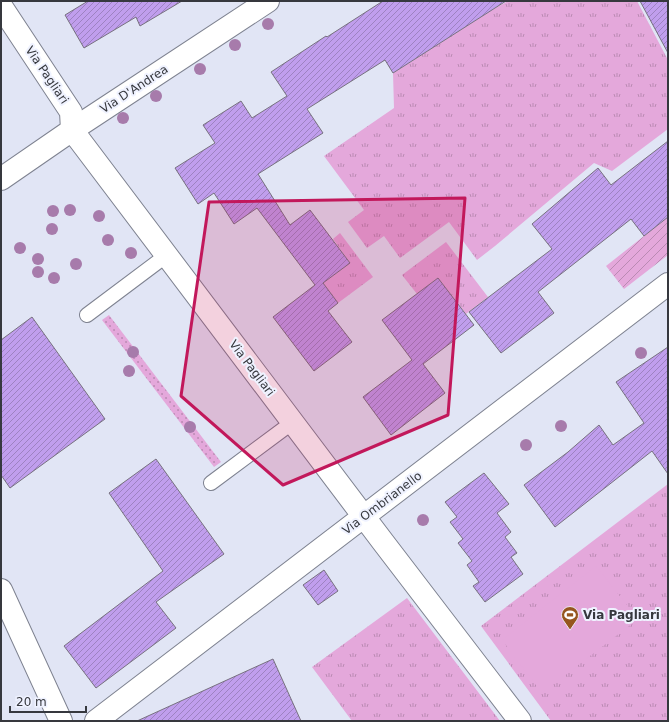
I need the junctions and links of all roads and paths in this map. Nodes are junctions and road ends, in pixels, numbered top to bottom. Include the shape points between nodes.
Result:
1 (268, 1) edge
2 (1, 6) edge
3 (72, 130) junction
4 (1, 179) edge
5 (167, 255) junction
6 (668, 284) edge
7 (87, 315) dead end
8 (293, 422) junction
9 (212, 483) dead end
10 (364, 517) junction
11 (1, 590) edge
12 (61, 721) edge
13 (96, 721) edge
14 (520, 721) edge

1 - 3 street, Via D'Andrea
2 - 3 street, Via Pagliari via 71,112
3 - 4 street, Via D'Andrea
3 - 5 street, Via Pagliari
5 - 7 lane
5 - 8 street, Via Pagliari
6 - 10 street, Via Ombrianello
8 - 9 lane
8 - 10 street, Via Pagliari
10 - 13 street, Via Ombrianello
10 - 14 street, Via Pagliari
11 - 12 street

